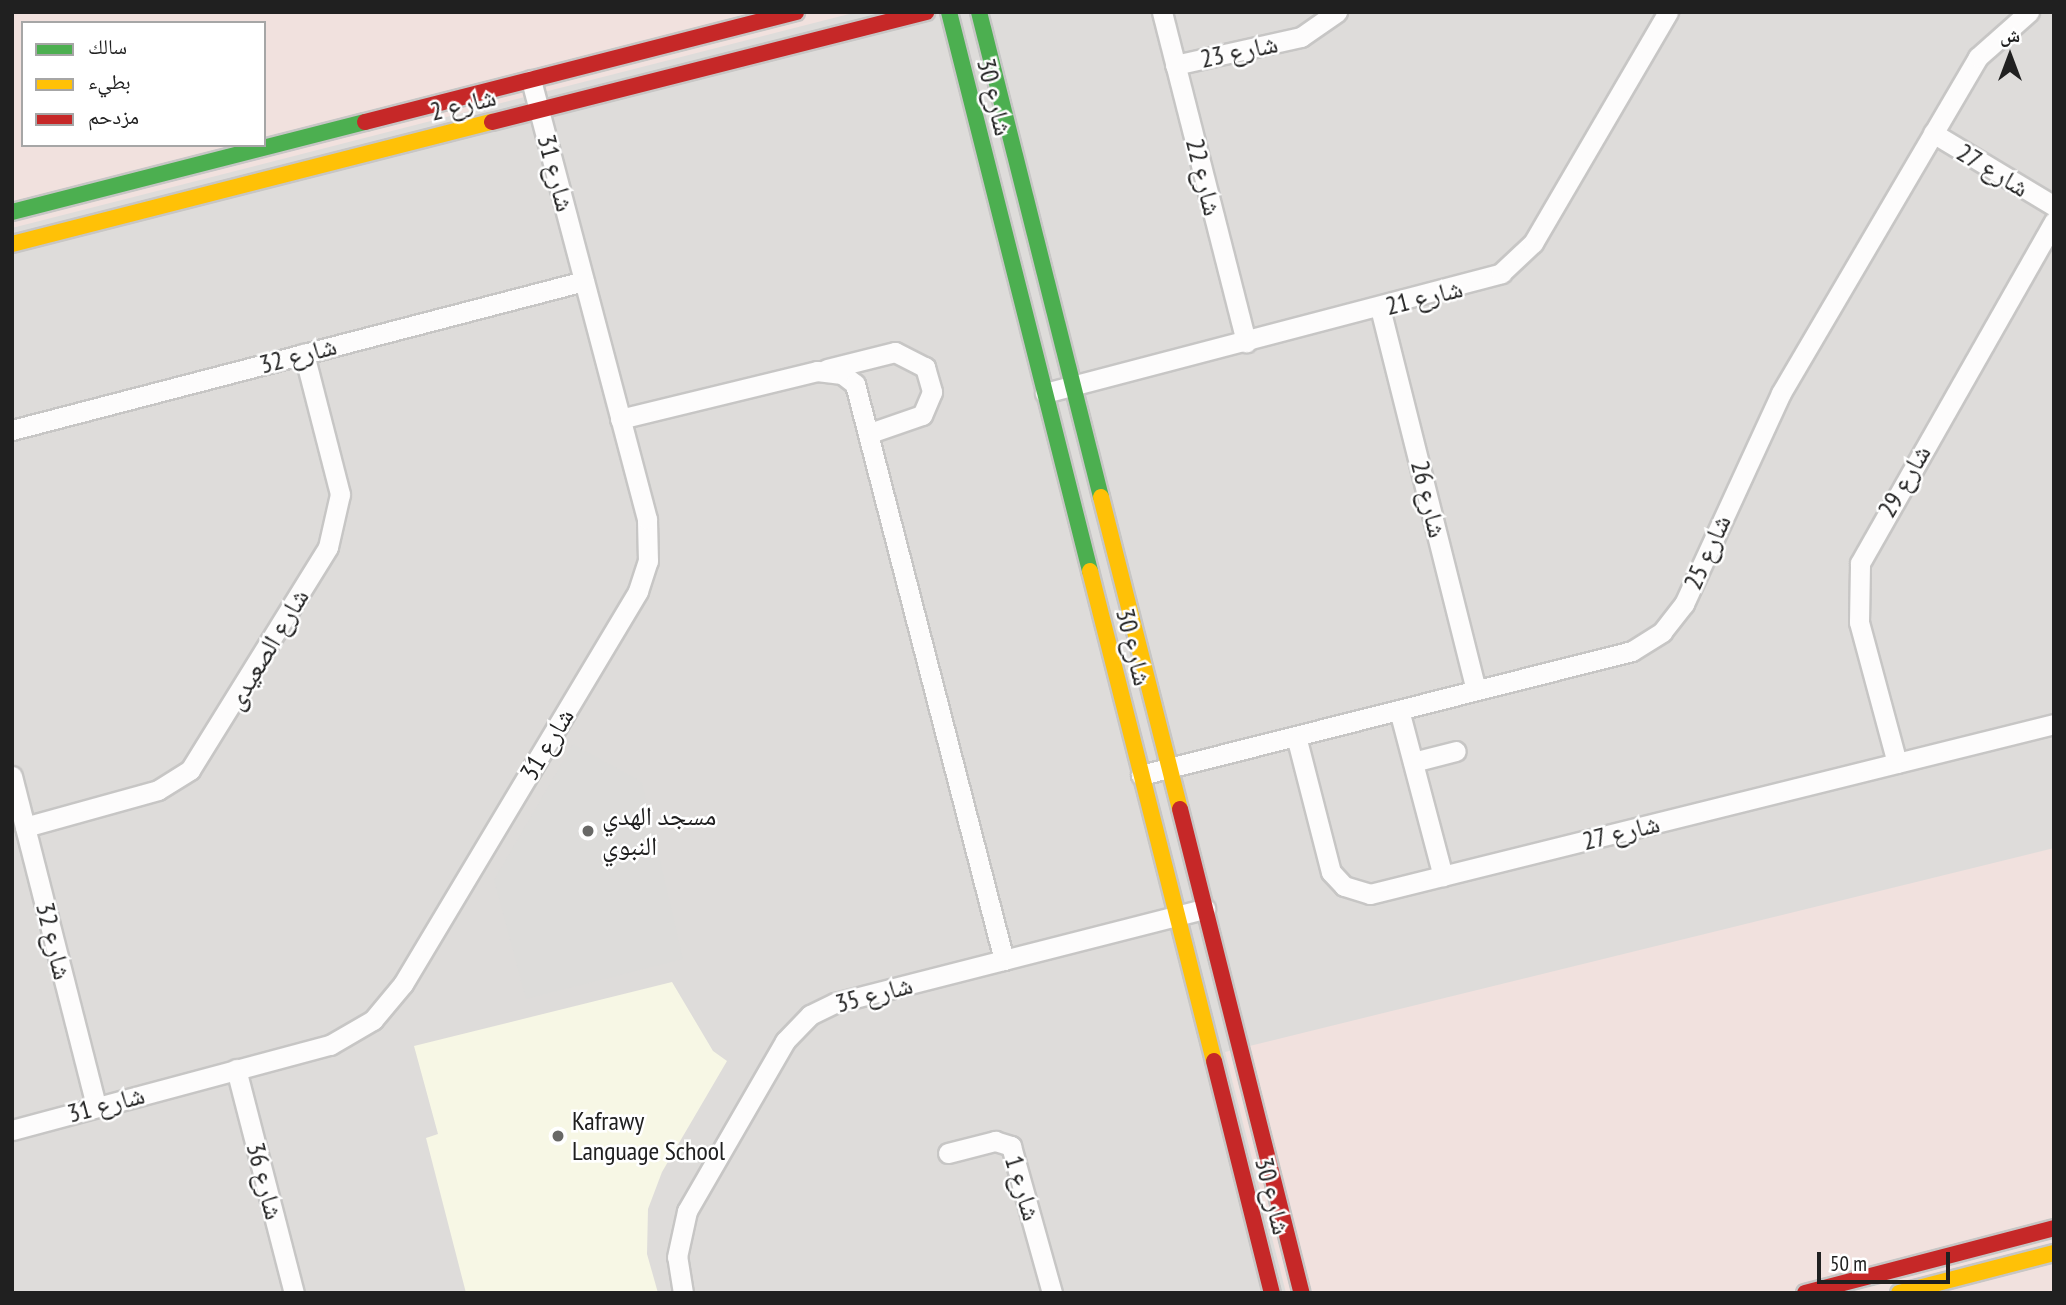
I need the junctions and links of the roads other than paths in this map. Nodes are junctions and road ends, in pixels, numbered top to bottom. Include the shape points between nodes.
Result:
1 (796, 12) edge
2 (926, 12) edge
3 (949, 12) edge
4 (979, 12) edge
5 (1162, 12) edge
6 (1337, 12) edge
7 (1668, 12) edge
8 (2029, 12) edge
9 (1175, 65) junction
10 (531, 80) junction
11 (540, 110) junction
12 (1933, 134) junction
13 (2054, 206) edge
14 (14, 212) edge
15 (2054, 222) edge
16 (18, 243) edge
17 (584, 281) junction
18 (1380, 308) junction
19 (1247, 342) junction
20 (304, 354) junction
21 (817, 371) junction
22 (1073, 386) junction
23 (1045, 393) junction
24 (620, 419) junction
25 (12, 430) edge
26 (870, 433) junction
27 (1476, 690) junction
28 (1399, 710) junction
29 (2054, 724) edge
30 (1296, 736) junction
31 (1456, 751) dead end
32 (1413, 762) junction
33 (1897, 763) junction
34 (1170, 768) junction
35 (1141, 775) junction
36 (12, 776) edge
37 (25, 827) junction
38 (1443, 876) junction
39 (1205, 909) junction
40 (1177, 916) junction
41 (1004, 960) junction
42 (236, 1069) junction
43 (96, 1107) junction
44 (12, 1130) edge
45 (948, 1153) dead end
46 (2054, 1228) edge
47 (2054, 1253) edge
48 (294, 1293) edge
49 (683, 1293) edge
50 (1052, 1293) edge
51 (1272, 1293) edge
52 (1302, 1293) edge
53 (1805, 1293) edge
54 (1899, 1293) edge

1 - 10 street, شارع 2
2 - 11 street, شارع 2
3 - 23 street, شارع 30
4 - 22 street, شارع 30
5 - 9 street, شارع 22
6 - 9 street, شارع 23 via 1301,37
7 - 18 street, شارع 21 via 1518,260 1476,284
8 - 12 street, شارع 25 via 1987,45
9 - 19 street, شارع 22
10 - 11 street, شارع 31
10 - 14 street, شارع 2
11 - 16 street, شارع 2
11 - 17 street, شارع 31
12 - 13 street, شارع 27
12 - 27 street, شارع 25 via 1768,417 1670,624 1632,651
14 - 16 street
15 - 33 street, شارع 29 via 1860,563 1859,622
17 - 20 street, شارع 32
17 - 24 street, شارع 31
18 - 19 street, شارع 21
18 - 27 street, شارع 26
19 - 22 street, شارع 21
20 - 25 street, شارع 32
20 - 37 street, شارع الصعيدى via 340,494 328,547 190,770 158,790
21 - 24 street
21 - 26 street via 842,374 855,384
21 - 26 street via 895,352 925,367 932,392 922,415
22 - 23 street, شارع 21
22 - 34 street, شارع 30
23 - 35 street, شارع 30
24 - 42 street, شارع 31 via 649,533 638,591 382,1011 330,1045
26 - 41 street
27 - 28 street, شارع 25
28 - 30 street, شارع 25
28 - 32 street
29 - 33 street, شارع 27
30 - 34 street, شارع 25
30 - 38 street, شارع 27 via 1327,863 1337,880 1370,894
31 - 32 street
32 - 38 street
33 - 38 street, شارع 27
34 - 35 street, شارع 25
34 - 39 street, شارع 30
35 - 40 street, شارع 30
36 - 37 street, شارع 32
37 - 43 street, شارع 32
39 - 40 street, شارع 35
39 - 52 street, شارع 30
40 - 41 street, شارع 35
40 - 51 street, شارع 30
41 - 49 street, شارع 35 via 835,1003 801,1023 687,1211 677,1257
42 - 43 street, شارع 31
42 - 48 street, شارع 36
43 - 44 street, شارع 31
45 - 50 street, شارع 1 via 995,1141 1011,1146
46 - 53 street
47 - 54 street

